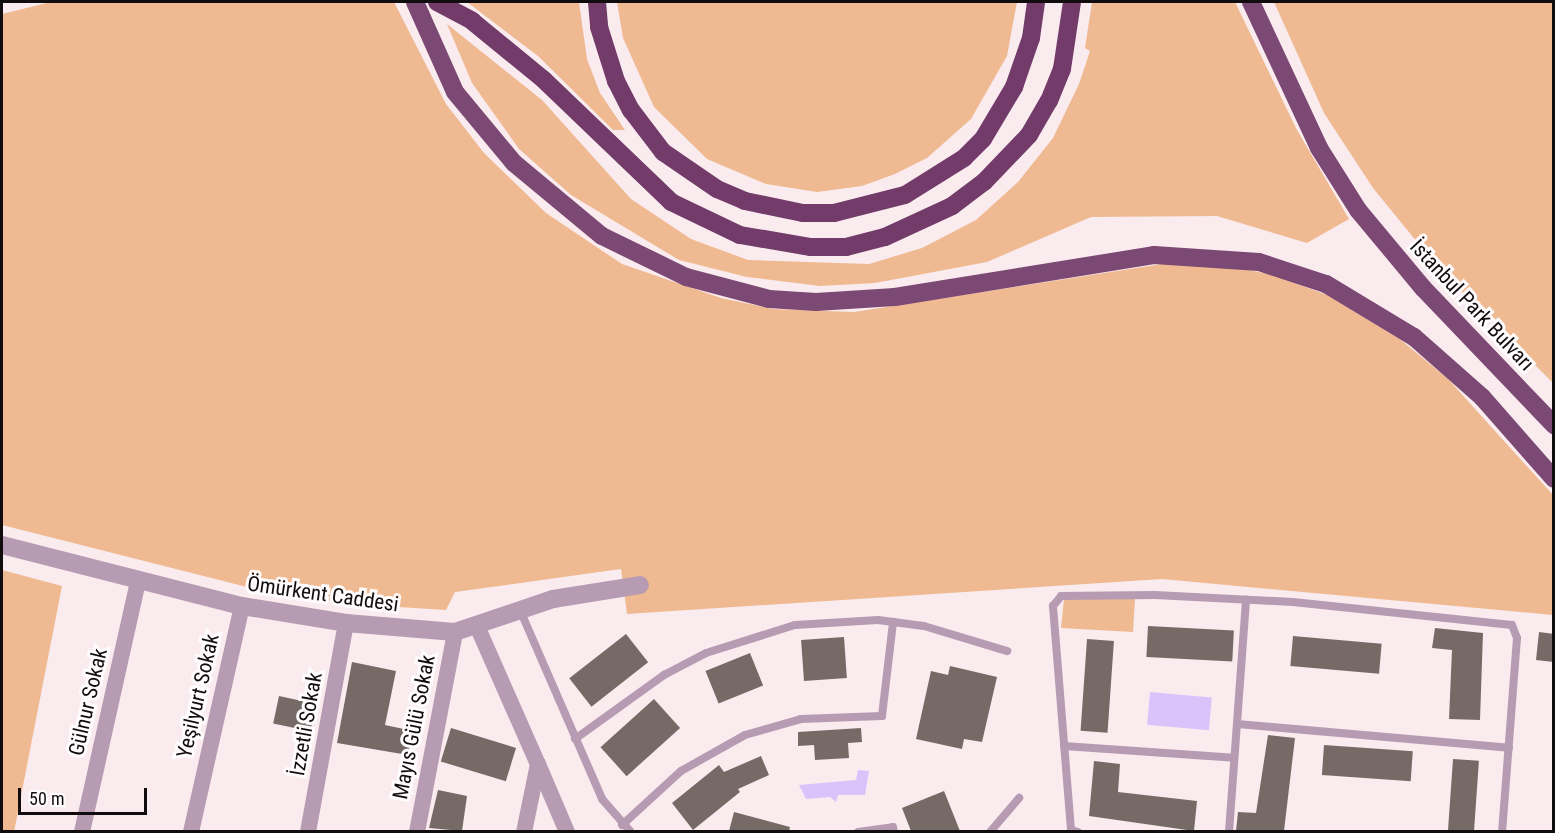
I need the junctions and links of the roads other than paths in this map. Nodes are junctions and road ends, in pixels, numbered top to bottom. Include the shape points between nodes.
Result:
1 (415, 2) edge
2 (437, 2) edge
3 (597, 2) edge
4 (1036, 2) edge
5 (1072, 2) edge
6 (1251, 2) edge
7 (1554, 425) edge
8 (1554, 479) edge
9 (2, 546) edge
10 (138, 581) junction
11 (640, 585) dead end
12 (1246, 600) junction
13 (242, 606) junction
14 (520, 610) junction
15 (893, 622) junction
16 (346, 623) junction
17 (477, 626) junction
18 (455, 632) junction
19 (1007, 651) dead end
20 (1237, 724) junction
21 (575, 739) junction
22 (1064, 747) junction
23 (1509, 748) junction
24 (1234, 758) junction
25 (538, 764) junction
26 (1020, 798) dead end
27 (622, 825) junction
28 (82, 831) edge
29 (191, 831) edge
30 (308, 831) edge
31 (417, 831) edge
32 (524, 831) edge
33 (567, 831) edge
34 (631, 831) edge
35 (858, 831) edge
36 (894, 831) edge
37 (990, 831) edge
38 (1078, 831) edge
39 (1229, 831) edge
40 (1502, 831) edge

1 - 8 highway via 455,92 483,130 566,211 644,259 730,290 769,299 854,301 1154,255 1224,257 1291,272 1355,299 1414,337 1482,397
2 - 5 highway via 472,21 544,80 671,202 740,235 811,247 846,247 885,237 952,206 984,182 1029,135 1049,101 1062,69
3 - 4 highway via 599,27 616,81 636,117 663,152 717,189 745,201 803,213 834,213 905,195 964,158 983,139 1014,87 1031,38
6 - 7 highway, İstanbul Park Bulvarı via 1336,179 1382,240
9 - 10 street, Ömürkent Caddesi
10 - 13 street, Ömürkent Caddesi
10 - 28 street, Gülnur Sokak
11 - 14 street, Ömürkent Caddesi
12 - 20 lane
12 - 22 lane via 1061,596 1053,606
12 - 23 lane via 1512,625 1517,638
13 - 16 street, Ömürkent Caddesi
13 - 29 street, Yeşilyurt Sokak
14 - 17 street, Ömürkent Caddesi
14 - 21 lane
15 - 19 lane via 966,636
15 - 21 lane via 818,622 755,634 664,675
15 - 27 lane via 882,716 801,719 745,735 681,771
16 - 18 street, Ömürkent Caddesi
16 - 30 street, İzzetli Sokak
17 - 18 street, Ömürkent Caddesi
17 - 25 street
18 - 31 street, Mayıs Gülü Sokak
20 - 23 lane
20 - 24 lane
21 - 27 lane via 602,799
22 - 24 lane
22 - 38 lane via 1071,830
23 - 40 lane
24 - 39 lane
25 - 32 street
25 - 33 street
26 - 37 lane
27 - 34 lane
35 - 36 lane via 893,827

